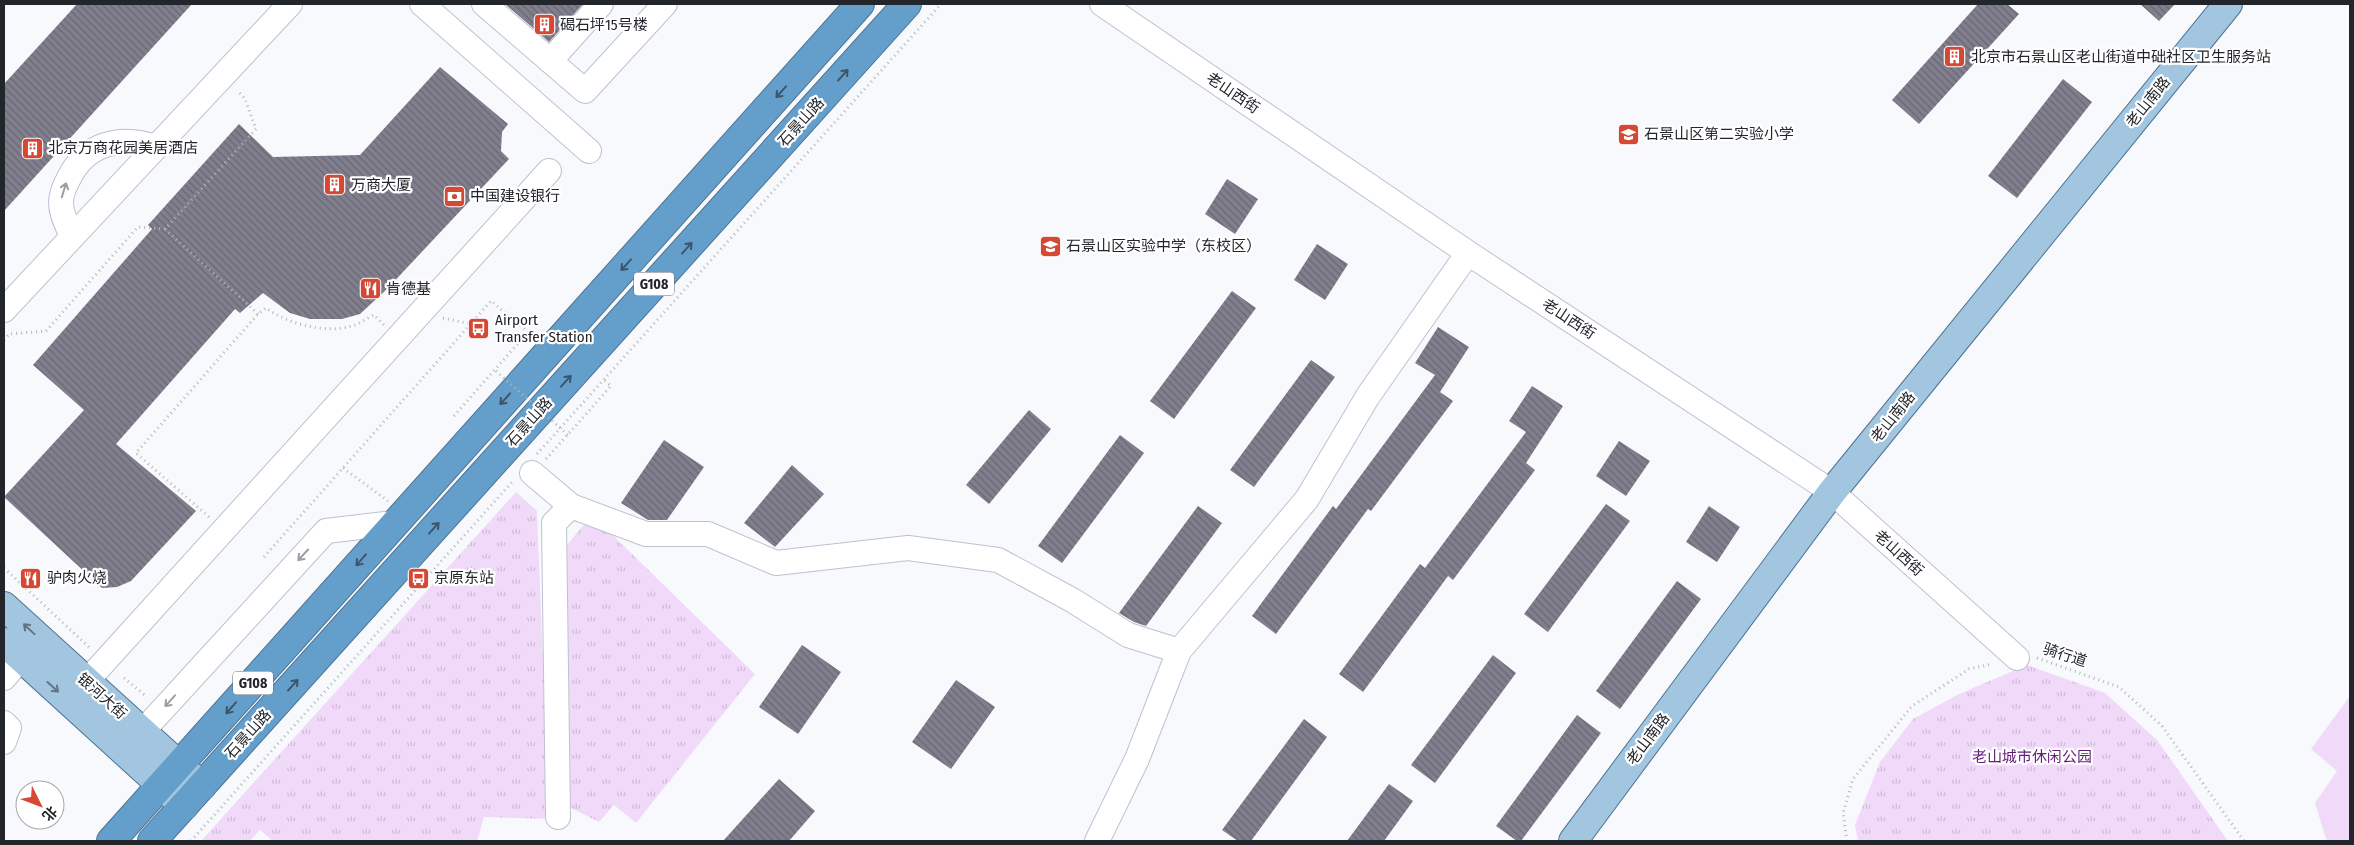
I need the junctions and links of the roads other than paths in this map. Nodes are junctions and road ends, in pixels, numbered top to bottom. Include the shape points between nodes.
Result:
1 (290, 4) edge
2 (422, 4) edge
3 (484, 4) edge
4 (601, 4) edge
5 (665, 4) edge
6 (860, 4) edge
7 (907, 4) edge
8 (1102, 4) edge
9 (2228, 4) edge
10 (550, 61) junction
11 (155, 146) junction
12 (589, 151) dead end
13 (550, 171) dead end
14 (72, 237) junction
15 (1468, 253) junction
16 (4, 310) edge
17 (528, 469) road end
18 (1832, 492) junction
19 (571, 506) junction
20 (394, 523) junction
21 (4, 606) edge
22 (1179, 650) junction
23 (2018, 658) road end
24 (9, 659) edge
25 (86, 682) junction
26 (4, 723) edge
27 (142, 732) junction
28 (4, 742) edge
29 (180, 765) junction
30 (161, 786) junction
31 (193, 796) junction
32 (558, 817) dead end
33 (111, 841) edge
34 (152, 841) edge
35 (1097, 841) edge
36 (1573, 841) edge

1 - 11 street
2 - 12 street
3 - 10 street
4 - 10 street
5 - 10 street via 586,91
6 -> 20 highway, 石景山路 / G108
31 -> 7 highway, 石景山路 / G108
8 - 15 street, 老山西街
9 - 18 main road, 老山南路
11 - 14 street
14 -> 11 street via 61,203 76,166 102,144 123,140
13 - 25 street
14 - 16 street
15 - 18 street, 老山西街
15 - 22 street via 1368,396 1307,499
17 - 19 street
18 - 23 street, 老山西街
18 - 36 main road, 老山南路
19 - 22 street via 646,534 708,534 776,563 908,548 998,560 1128,635
19 - 32 street via 554,522
20 -> 27 street via 326,531
20 -> 29 highway, 石景山路 / G108
25 -> 21 main road, 银河大街
22 - 35 street via 1137,759
24 -> 30 main road, 银河大街
25 - 27 main road, 银河大街
26 - 28 street via 9,728
27 - 29 main road, 银河大街
29 - 30 highway, 石景山路 / G108
29 - 31 main road, 银河大街
30 - 31 main road, 银河大街
30 - 33 highway, 石景山路 / G108
31 - 34 highway, 石景山路 / G108

